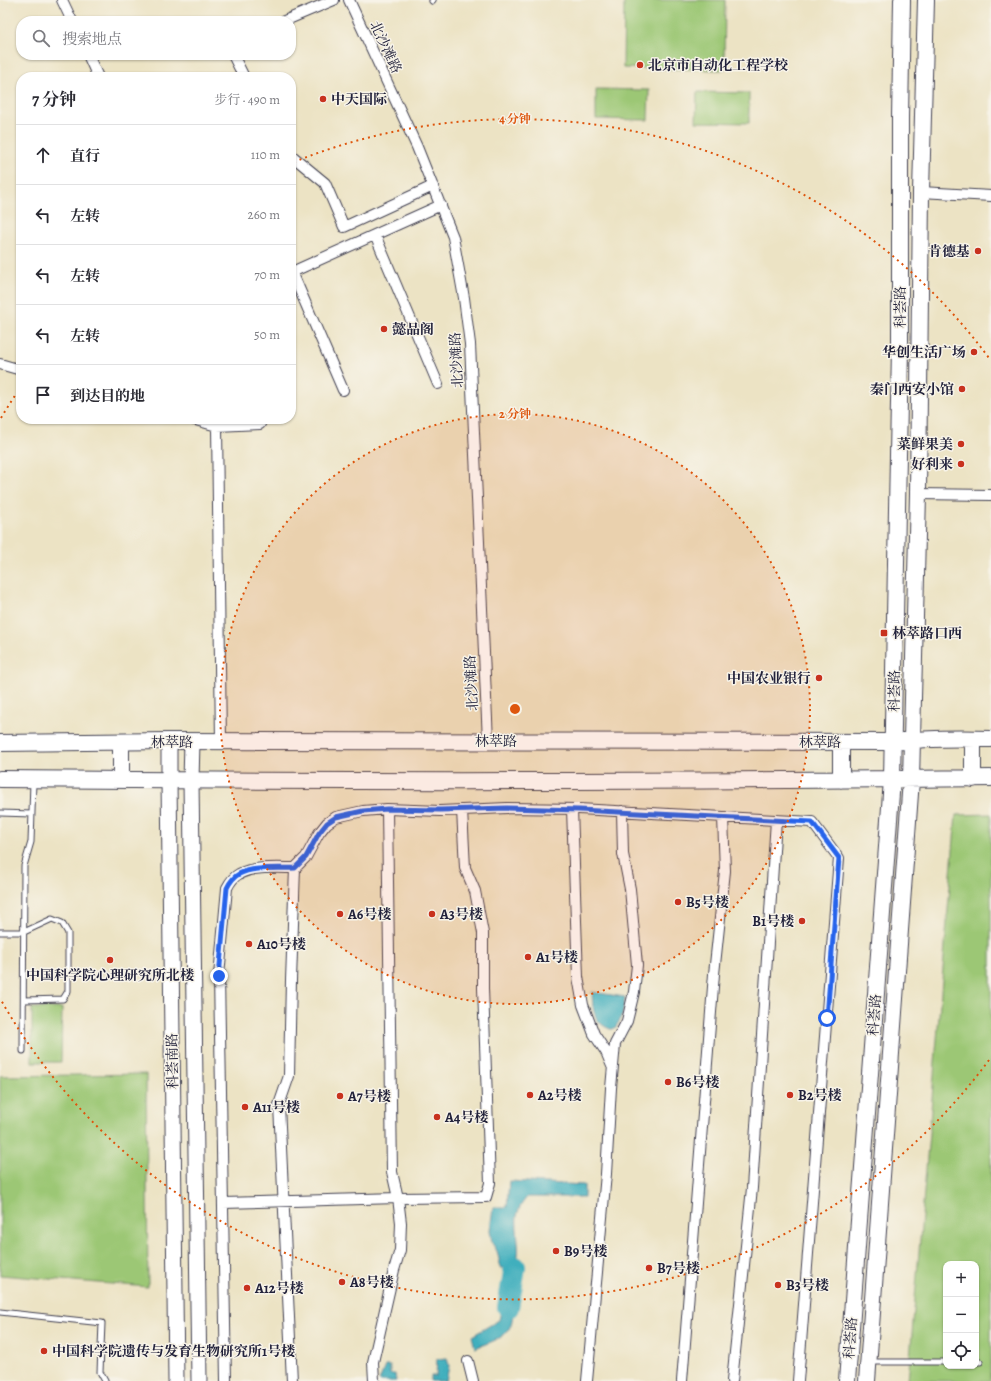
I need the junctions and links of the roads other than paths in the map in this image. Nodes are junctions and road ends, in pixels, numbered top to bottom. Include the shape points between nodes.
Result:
1 (62, 0) edge
2 (334, 0) edge
3 (349, 0) edge
4 (902, 0) edge
5 (926, 0) edge
6 (70, 16) edge
7 (296, 16) edge
8 (90, 60) edge
9 (236, 60) edge
10 (96, 72) edge
11 (242, 72) edge
12 (296, 159) edge
13 (433, 186) junction
14 (921, 192) junction
15 (991, 196) edge
16 (441, 205) junction
17 (375, 235) junction
18 (296, 270) edge
19 (296, 281) edge
20 (0, 364) edge
21 (16, 369) edge
22 (438, 384) dead end
23 (343, 390) dead end
24 (210, 424) edge
25 (260, 424) edge
26 (217, 426) junction
27 (918, 494) junction
28 (991, 495) edge
29 (973, 739) junction
30 (991, 739) edge
31 (912, 740) junction
32 (169, 741) junction
33 (488, 741) junction
34 (121, 742) junction
35 (192, 742) junction
36 (221, 742) junction
37 (841, 742) junction
38 (893, 742) junction
39 (0, 743) edge
40 (991, 778) edge
41 (0, 779) edge
42 (33, 779) junction
43 (973, 779) junction
44 (121, 780) junction
45 (169, 780) junction
46 (191, 780) junction
47 (841, 780) junction
48 (892, 780) junction
49 (911, 780) junction
50 (387, 809) junction
51 (572, 809) junction
52 (462, 810) junction
53 (622, 811) junction
54 (0, 813) edge
55 (32, 814) junction
56 (723, 817) junction
57 (776, 820) junction
58 (295, 868) junction
59 (0, 932) edge
60 (24, 932) junction
61 (24, 1000) junction
62 (23, 1051) dead end
63 (613, 1068) junction
64 (398, 1198) junction
65 (223, 1203) junction
66 (0, 1312) edge
67 (468, 1361) dead end
68 (868, 1362) junction
69 (943, 1362) edge
70 (105, 1381) edge
71 (176, 1381) edge
72 (199, 1381) edge
73 (226, 1381) edge
74 (292, 1381) edge
75 (374, 1381) edge
76 (473, 1381) edge
77 (587, 1381) edge
78 (682, 1381) edge
79 (732, 1381) edge
80 (798, 1381) edge
81 (847, 1381) edge
82 (867, 1381) edge

1 - 6 street
2 - 7 street
3 - 13 street, 北沙滩路
4 - 38 main road, 科荟路 via 900,347
5 - 14 main road, 科荟路
8 - 10 street
9 - 11 street
12 - 13 street via 325,183 344,227
13 - 16 street, 北沙滩路
14 - 15 street
14 - 27 main road, 科荟路
16 - 17 street
16 - 33 street, 北沙滩路 via 453,237 470,344
17 - 18 street
17 - 22 street
19 - 23 street
20 - 21 street
24 - 26 street
25 - 26 street
26 - 36 street
27 - 28 street
27 - 31 main road, 科荟路
29 - 30 main road, 林萃路
29 - 31 main road, 林萃路
29 - 43 main road
31 - 38 main road, 林萃路
31 - 49 main road, 科荟路
32 - 34 main road, 林萃路
32 - 35 main road, 林萃路
32 - 45 street, 科荟南路
33 - 36 main road, 林萃路
33 - 37 main road, 林萃路
34 - 39 main road, 林萃路
34 - 44 main road
35 - 36 main road, 林萃路
35 - 46 street, 科荟南路
37 - 38 main road, 林萃路
37 - 47 main road
38 - 48 main road, 科荟路
40 - 43 main road
41 - 42 main road
42 - 44 main road
42 - 55 lane
43 - 49 main road
44 - 45 main road
45 - 46 main road
45 - 71 street, 科荟南路
46 - 47 main road
46 - 72 street, 科荟南路
47 - 48 main road
48 - 49 main road
48 - 81 main road, 科荟路
49 - 68 main road, 科荟路
50 - 52 street
50 - 58 street via 363,811 331,820 323,828 306,857
50 - 64 street via 392,1172
51 - 52 street
51 - 53 street
51 - 63 street via 578,977 583,1005 594,1034
52 - 64 street via 465,868 476,891 483,933 490,1183 486,1197
53 - 56 street
53 - 63 street via 623,854 630,889 637,965 634,992 627,1021 616,1044
54 - 55 lane
55 - 60 lane via 31,842 24,866
56 - 57 street
56 - 78 street via 725,871 714,974
57 - 79 street via 752,1188
57 - 80 street via 812,822 839,858
58 - 65 street via 251,870 232,879 227,888 219,976
58 - 74 street via 289,1076 279,1105
59 - 60 lane
60 - 61 lane
60 - 61 lane via 52,919 62,922 68,933 68,992 63,999
61 - 62 lane
63 - 77 street via 606,1182
64 - 65 street
64 - 75 street via 401,1223 400,1250 373,1362
65 - 73 street
66 - 70 lane via 102,1323 100,1372
67 - 76 street
68 - 69 lane
68 - 82 main road, 科荟路

